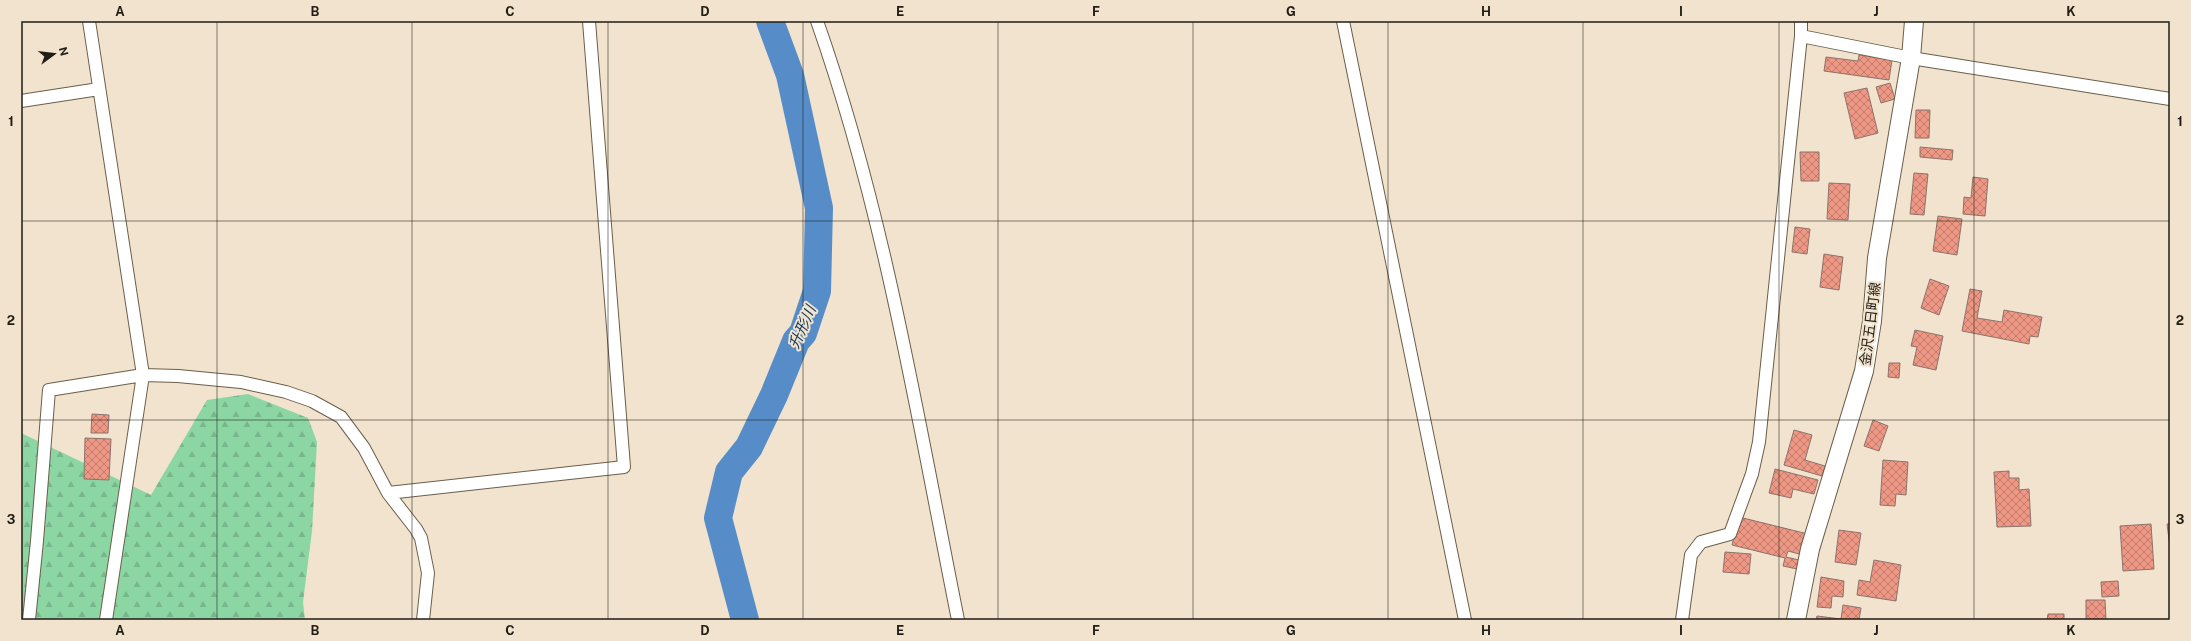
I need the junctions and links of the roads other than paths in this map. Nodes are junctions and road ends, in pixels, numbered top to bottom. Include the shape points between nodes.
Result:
1 (89, 21) edge
2 (589, 21) edge
3 (816, 21) edge
4 (1343, 21) edge
5 (1801, 21) edge
6 (1914, 21) edge
7 (1801, 36) junction
8 (1911, 58) junction
9 (99, 89) junction
10 (2170, 98) edge
11 (21, 101) edge
12 (143, 375) junction
13 (388, 493) junction
14 (29, 620) edge
15 (106, 620) edge
16 (423, 620) edge
17 (958, 620) edge
18 (1465, 620) edge
19 (1682, 620) edge
20 (1796, 620) edge

1 - 9 street
2 - 13 street via 624,467
3 - 17 street via 833,68 891,279
4 - 18 street
5 - 7 street
6 - 8 main road, 金沢五日町線
7 - 8 street
7 - 19 street via 1759,442 1752,474 1730,534 1701,542 1691,555
8 - 10 street
8 - 20 main road, 金沢五日町線 via 1878,258 1864,371 1810,549
9 - 11 street
9 - 12 street
12 - 13 street via 241,382 312,401 341,417 364,448
12 - 14 street via 49,390
12 - 15 street
13 - 16 street via 421,538 428,573

